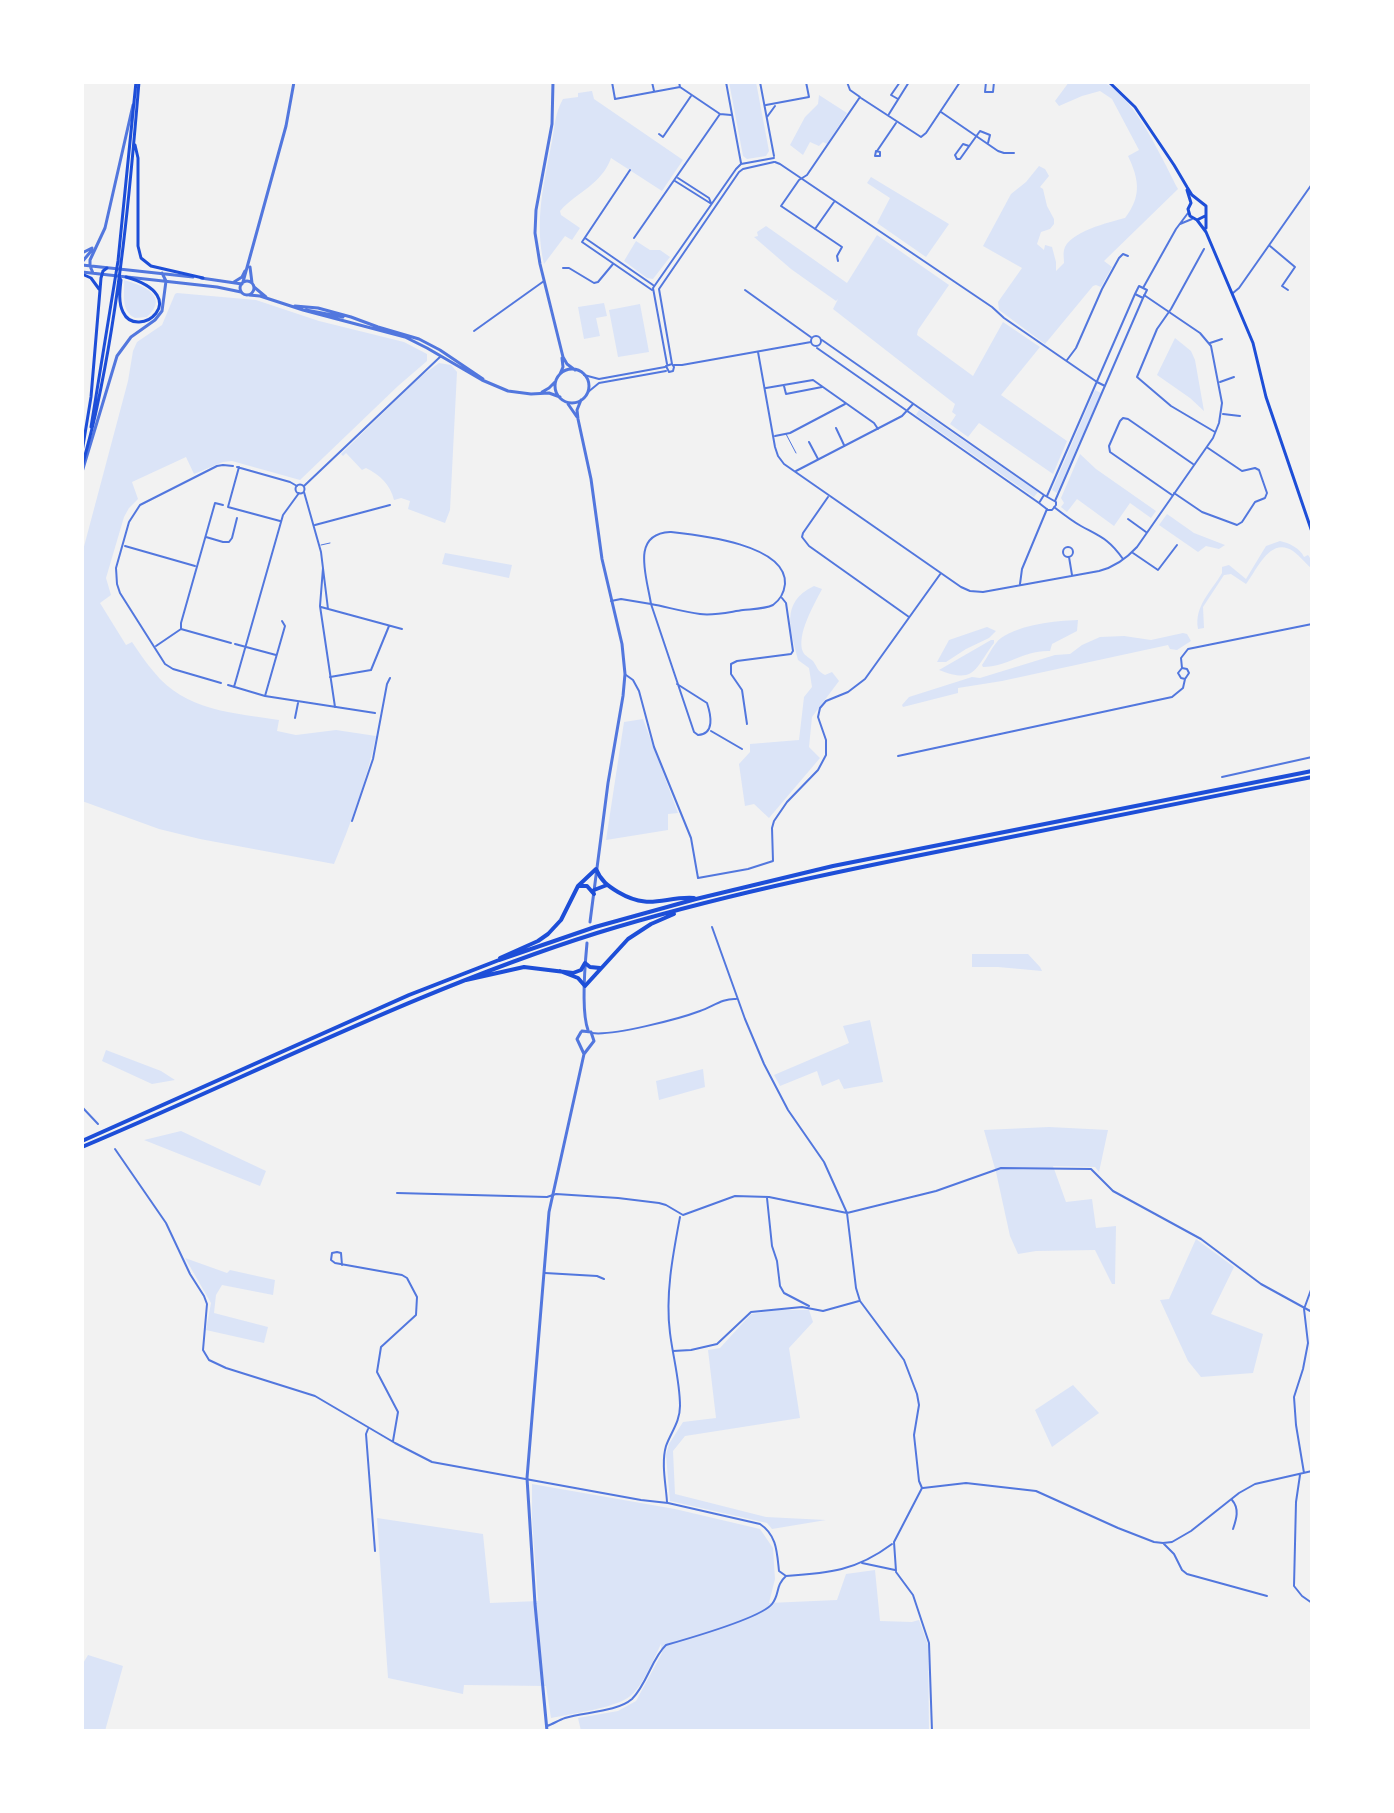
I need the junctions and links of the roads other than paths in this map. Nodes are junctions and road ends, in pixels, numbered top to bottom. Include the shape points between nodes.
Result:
1 (137, 82) edge
2 (294, 82) edge
3 (553, 82) edge
4 (612, 82) edge
5 (652, 82) edge
6 (679, 82) edge
7 (726, 82) edge
8 (760, 82) edge
9 (806, 82) edge
10 (847, 82) edge
11 (900, 82) edge
12 (909, 82) edge
13 (960, 82) edge
14 (986, 82) edge
15 (994, 82) edge
16 (1109, 82) edge
17 (680, 87) junction
18 (655, 92) junction
19 (692, 95) junction
20 (860, 97) junction
21 (899, 100) junction
22 (134, 101) junction
23 (777, 103) junction
24 (764, 105) junction
25 (941, 112) junction
26 (720, 114) junction
27 (732, 115) junction
28 (888, 116) junction
29 (767, 118) junction
30 (897, 122) junction
31 (659, 134) dead end
32 (976, 136) junction
33 (134, 143) junction
34 (988, 144) junction
35 (969, 146) dead end
36 (877, 151) dead end
37 (1014, 153) dead end
38 (774, 160) junction
39 (741, 164) junction
40 (743, 169) junction
41 (630, 170) dead end
42 (675, 178) junction
43 (802, 178) junction
44 (1312, 184) edge
45 (1187, 187) junction
46 (1198, 200) junction
47 (835, 201) junction
48 (1191, 203) junction
49 (714, 205) junction
50 (1188, 212) junction
51 (1205, 216) junction
52 (1195, 219) junction
53 (1179, 225) junction
54 (815, 229) junction
55 (1206, 232) junction
56 (634, 238) dead end
57 (255, 240) junction
58 (583, 240) junction
59 (1269, 245) junction
60 (95, 247) junction
61 (1204, 249) dead end
62 (82, 253) edge
63 (1128, 256) dead end
64 (120, 261) junction
65 (618, 261) junction
66 (838, 261) dead end
67 (82, 264) edge
68 (614, 264) junction
69 (90, 266) junction
70 (107, 268) junction
71 (563, 268) dead end
72 (82, 273) edge
73 (93, 273) junction
74 (162, 273) junction
75 (102, 274) junction
76 (126, 277) junction
77 (203, 278) junction
78 (166, 281) junction
79 (544, 281) junction
80 (233, 282) junction
81 (118, 283) junction
82 (242, 283) junction
83 (253, 285) junction
84 (655, 286) junction
85 (1143, 288) junction
86 (745, 290) dead end
87 (1288, 290) dead end
88 (656, 291) junction
89 (241, 292) junction
90 (100, 293) junction
91 (1233, 293) junction
92 (1135, 294) junction
93 (249, 295) junction
94 (1144, 296) junction
95 (269, 299) junction
96 (287, 305) junction
97 (1169, 312) junction
98 (343, 317) junction
99 (474, 331) dead end
100 (557, 335) junction
101 (1222, 339) dead end
102 (812, 340) junction
103 (822, 340) junction
104 (1209, 343) junction
105 (817, 348) junction
106 (758, 352) junction
107 (443, 354) junction
108 (1067, 361) junction
109 (672, 365) junction
110 (682, 365) junction
111 (667, 367) junction
112 (575, 370) junction
113 (673, 370) junction
114 (560, 375) junction
115 (584, 375) junction
116 (1234, 377) dead end
117 (557, 380) junction
118 (1097, 382) junction
119 (1219, 382) junction
120 (784, 385) junction
121 (1105, 386) junction
122 (823, 387) junction
123 (765, 388) junction
124 (588, 392) junction
125 (531, 394) junction
126 (560, 397) junction
127 (581, 400) junction
128 (565, 401) junction
129 (846, 403) junction
130 (913, 404) junction
131 (908, 411) junction
132 (1221, 413) junction
133 (1240, 416) dead end
134 (578, 419) junction
135 (836, 428) dead end
136 (878, 429) junction
137 (1216, 432) junction
138 (786, 434) junction
139 (773, 436) junction
140 (809, 442) dead end
141 (845, 446) junction
142 (1207, 447) junction
143 (82, 452) edge
144 (796, 453) dead end
145 (818, 460) junction
146 (1195, 465) junction
147 (236, 467) junction
148 (82, 470) edge
149 (795, 472) junction
150 (297, 486) junction
151 (304, 486) junction
152 (304, 492) junction
153 (299, 493) junction
154 (829, 495) junction
155 (1046, 495) junction
156 (1174, 495) junction
157 (1055, 501) junction
158 (1039, 503) junction
159 (390, 505) dead end
160 (226, 506) junction
161 (1054, 507) junction
162 (1047, 509) junction
163 (240, 510) junction
164 (1312, 514) edge
165 (1306, 515) junction
166 (1128, 519) dead end
167 (281, 521) junction
168 (314, 525) junction
169 (1147, 532) junction
170 (1312, 532) edge
171 (205, 537) junction
172 (330, 543) dead end
173 (122, 545) junction
174 (1177, 545) dead end
175 (319, 546) junction
176 (1132, 552) junction
177 (1069, 557) dead end
178 (1124, 560) junction
179 (197, 566) junction
180 (323, 568) junction
181 (941, 573) junction
182 (1072, 576) junction
183 (1021, 585) junction
184 (781, 597) junction
185 (611, 601) junction
186 (651, 604) junction
187 (320, 606) junction
188 (328, 609) junction
189 (910, 617) junction
190 (282, 621) dead end
191 (1312, 624) edge
192 (389, 626) junction
193 (181, 629) junction
194 (402, 629) dead end
195 (154, 647) junction
196 (245, 647) junction
197 (277, 656) junction
198 (1182, 668) junction
199 (625, 674) junction
200 (330, 677) junction
201 (390, 678) dead end
202 (1185, 679) junction
203 (221, 683) dead end
204 (677, 684) junction
205 (228, 685) dead end
206 (234, 687) junction
207 (265, 696) junction
208 (298, 702) junction
209 (335, 707) junction
210 (375, 713) dead end
211 (295, 718) dead end
212 (747, 724) dead end
213 (710, 730) junction
214 (742, 749) dead end
215 (898, 756) dead end
216 (1312, 757) edge
217 (1312, 771) edge
218 (1222, 777) dead end
219 (1312, 777) edge
220 (352, 821) dead end
221 (596, 869) junction
222 (607, 885) junction
223 (578, 886) junction
224 (594, 892) junction
225 (698, 902) junction
226 (590, 922) dead end
227 (712, 927) dead end
228 (587, 943) dead end
229 (499, 960) junction
230 (585, 963) junction
231 (604, 967) junction
232 (560, 971) junction
233 (463, 980) junction
234 (585, 986) junction
235 (737, 999) junction
236 (586, 1023) junction
237 (582, 1031) junction
238 (590, 1031) junction
239 (600, 1034) junction
240 (594, 1038) junction
241 (580, 1045) junction
242 (590, 1046) junction
243 (584, 1054) junction
244 (82, 1107) edge
245 (98, 1124) dead end
246 (83, 1140) edge
247 (82, 1147) edge
248 (115, 1149) dead end
249 (397, 1193) dead end
250 (552, 1196) junction
251 (767, 1197) junction
252 (847, 1213) junction
253 (680, 1215) junction
254 (342, 1265) dead end
255 (544, 1272) junction
256 (604, 1279) dead end
257 (1312, 1287) edge
258 (860, 1301) junction
259 (813, 1308) junction
260 (1304, 1309) junction
261 (1312, 1312) edge
262 (672, 1351) junction
263 (368, 1428) junction
264 (393, 1442) junction
265 (1312, 1471) edge
266 (1302, 1473) junction
267 (527, 1478) junction
268 (922, 1488) junction
269 (1232, 1499) junction
270 (668, 1503) junction
271 (1233, 1529) dead end
272 (894, 1542) junction
273 (1163, 1543) junction
274 (375, 1551) dead end
275 (861, 1562) junction
276 (896, 1571) junction
277 (786, 1576) junction
278 (1267, 1596) dead end
279 (1312, 1603) edge
280 (546, 1729) edge
281 (932, 1731) edge

1 - 22 main road
1 - 33 main road
2 - 57 street
3 - 79 street via 552,124 536,216
4 - 18 street via 615,99
5 - 18 street
6 - 17 street
7 - 27 street
8 - 24 street
9 - 23 street via 809,97
10 - 20 street
11 - 21 street via 891,95
12 - 21 street
13 - 25 street
14 - 15 street via 985,92 993,92
16 - 45 main road via 1135,107
17 - 18 street
17 - 19 street
19 - 26 street
19 - 31 street via 663,137
20 - 28 street
20 - 43 street
21 - 28 street
22 - 60 street via 105,228
22 - 64 main road
23 - 24 street
23 - 29 street
24 - 29 street
25 - 30 street via 923,136
25 - 32 street
26 - 27 street
26 - 42 street
27 - 39 street
28 - 30 street
29 - 38 street
30 - 36 street
32 - 34 street
32 - 34 street via 984,131 991,137
32 - 35 street
33 - 64 main road
33 - 77 main road via 141,258 151,266
34 - 37 street
38 - 39 street
38 - 40 street
38 - 43 street
39 - 40 street
39 - 49 street
40 - 49 street
41 - 58 street
42 - 49 street
42 - 56 street
43 - 47 street
43 - 54 street via 781,206
44 - 59 street
45 - 46 main road
45 - 48 main road
46 - 48 main road
46 - 51 main road via 1206,206
47 - 54 street
47 - 108 street
48 - 50 main road
49 - 84 street
49 - 88 street
50 - 52 main road
50 - 53 street
51 - 52 main road
51 - 55 main road
52 - 53 street
52 - 55 main road
53 - 85 street
54 - 66 street via 842,247
55 - 91 main road
57 - 80 street via 243,274
57 - 82 street
57 - 83 street
58 - 65 street
58 - 68 street
59 - 87 street via 1295,267 1282,286
59 - 91 street
60 - 62 street
60 - 67 street
60 - 69 street
61 - 97 street
63 - 108 street via 1119,258
64 - 81 main road
64 - 81 main road
65 - 68 street
65 - 84 street
67 - 69 street
68 - 71 street via 594,283
68 - 88 street
69 - 70 street
69 - 73 street
70 - 74 street
70 - 75 main road
72 - 73 street
72 - 90 main road
73 - 75 street
74 - 77 street
74 - 78 street
75 - 76 street
75 - 90 main road
76 - 78 street
76 - 81 main road via 154,290 159,302 154,316 140,322 126,316
77 - 80 street
78 - 89 street
78 - 148 street via 160,315 131,337 117,356
79 - 99 street
79 - 100 street
80 - 82 street
81 - 148 main road
82 - 83 street
82 - 89 street
83 - 93 street
83 - 95 street
84 - 88 street
85 - 92 street
85 - 94 street
86 - 102 street
88 - 109 street
88 - 111 street
89 - 93 street
90 - 143 main road
91 - 165 main road
92 - 94 street
92 - 118 street
93 - 95 street
94 - 97 street
94 - 121 street
95 - 96 street
96 - 98 street
96 - 98 street
97 - 104 street
97 - 137 street via 1137,377 1171,406
98 - 107 street
100 - 112 street via 564,359
100 - 114 street
101 - 104 street
102 - 103 street
102 - 105 street
102 - 106 street
103 - 105 street
103 - 130 street
104 - 119 street
105 - 131 street
106 - 110 street
106 - 123 street
107 - 125 street via 489,383
107 - 151 street
108 - 118 street
109 - 110 street
109 - 111 street
109 - 113 street
110 - 113 street
111 - 113 street
111 - 115 street via 600,379
111 - 124 street via 599,383
112 - 114 street
112 - 115 street
114 - 117 street
115 - 124 street
116 - 119 street
117 - 125 street
117 - 126 street
118 - 121 street
118 - 155 street
119 - 132 street
120 - 122 street via 812,380
120 - 122 street via 786,394
120 - 123 street
121 - 157 street
122 - 129 street
123 - 139 street
124 - 127 street
125 - 126 street
126 - 128 street
127 - 128 street
127 - 134 street
128 - 134 street
129 - 136 street
129 - 138 street
130 - 131 street
130 - 155 street
131 - 136 street
131 - 158 street
132 - 133 street
132 - 137 street
134 - 185 street
135 - 141 street
136 - 141 street
137 - 142 street
138 - 139 street
138 - 144 lane
139 - 149 street via 780,459
140 - 145 street
141 - 145 street
142 - 146 street
142 - 156 street via 1242,471 1259,470 1265,498 1255,502 1237,525
145 - 149 street
146 - 156 street
146 - 156 street via 1121,419 1110,452
147 - 150 street
147 - 160 street
147 - 173 street via 217,466 140,505
149 - 154 street
150 - 151 street
150 - 153 street
151 - 152 street
152 - 153 street
152 - 168 street
153 - 167 street
154 - 181 street
154 - 189 street via 803,539
155 - 157 street
155 - 158 street
156 - 169 street
157 - 161 street
158 - 162 street
159 - 168 street
160 - 163 street
160 - 171 street via 215,503
161 - 162 street
161 - 178 street via 1104,539
162 - 183 street via 1022,569
163 - 167 street
163 - 171 street via 229,542
164 - 165 street
165 - 170 main road
166 - 169 street
167 - 196 street
168 - 175 street
169 - 176 street
171 - 179 street
172 - 175 lane
173 - 179 street
173 - 195 street via 117,584
174 - 176 street via 1158,570
175 - 180 street
176 - 178 street
177 - 182 street
178 - 182 street
179 - 193 street
180 - 187 street
180 - 188 street
181 - 183 street via 974,592
181 - 189 street
182 - 183 street
184 - 186 street via 769,607 711,614
184 - 186 street via 784,573 754,550 714,537 670,532 652,536 645,546
184 - 212 street via 791,654 731,664
185 - 186 street
185 - 199 street
186 - 204 street
187 - 188 street
187 - 200 street
188 - 192 street
189 - 199 street via 855,688 820,708 826,755 774,821 773,861 726,874 698,878 691,838 654,747 639,691
190 - 197 street
191 - 198 street via 1188,649
192 - 194 street
192 - 200 street via 369,672
193 - 195 street
193 - 196 street
195 - 203 street via 168,667
196 - 197 street
196 - 206 street
197 - 207 street
198 - 202 street via 1178,675
198 - 202 street via 1189,673
199 - 221 street
200 - 209 street
201 - 220 street via 373,759
202 - 215 street via 1172,697
204 - 213 street via 707,702
204 - 213 street via 694,732 702,736
205 - 206 street
206 - 207 street
207 - 208 street
208 - 209 street
208 - 211 street
209 - 210 street
213 - 214 street
216 - 218 street
217 - 225 highway via 833,866
219 - 225 highway
221 - 222 highway
221 - 223 highway
221 - 224 street
222 - 224 highway
222 - 225 highway via 648,903 692,897
223 - 224 highway
223 - 229 highway via 548,934
224 - 226 street
225 - 229 highway via 595,927
225 - 231 highway via 640,931
225 - 233 highway
227 - 235 street
228 - 230 street
229 - 246 highway
230 - 231 highway via 594,969
230 - 232 highway via 578,972
230 - 234 street
231 - 234 highway
232 - 233 highway via 524,967
232 - 234 highway
233 - 247 highway
234 - 236 street
235 - 239 street
235 - 252 street via 764,1064 824,1162
236 - 237 street
236 - 238 street
237 - 238 street
237 - 241 street
238 - 239 street
238 - 240 street
239 - 240 street
240 - 242 street
241 - 242 street
241 - 243 street
242 - 243 street
243 - 250 street
244 - 245 street
248 - 263 street via 166,1223 207,1304 205,1357 315,1396
249 - 250 street
250 - 253 street via 659,1203
250 - 255 street
251 - 252 street
251 - 253 street via 732,1197
251 - 259 street via 782,1290
252 - 258 street
252 - 260 street via 944,1189 997,1169 1091,1169 1113,1191 1201,1239
253 - 262 street via 669,1298
254 - 264 street via 402,1275 417,1297 415,1317 383,1345 377,1368 398,1412
255 - 256 street
255 - 267 street
257 - 260 street
258 - 259 street via 823,1311
258 - 268 street via 904,1360 917,1394 914,1435
259 - 262 street via 751,1312 717,1344
260 - 261 street
260 - 266 street via 1308,1343 1294,1397
262 - 270 street via 680,1403 665,1453
263 - 264 street
263 - 274 street
264 - 267 street via 436,1463
265 - 266 street
266 - 269 street via 1255,1484
266 - 279 street via 1294,1586
267 - 270 street
267 - 280 street
268 - 272 street
268 - 273 street via 966,1483 1036,1491
269 - 271 street via 1237,1508
269 - 273 street via 1191,1531
270 - 277 street via 760,1524 775,1542 779,1571
272 - 275 street
272 - 276 street
273 - 278 street via 1187,1574
275 - 276 street
275 - 277 street via 829,1573
276 - 281 street via 913,1595 929,1643
277 - 280 street via 768,1608 666,1645 630,1700 562,1719

